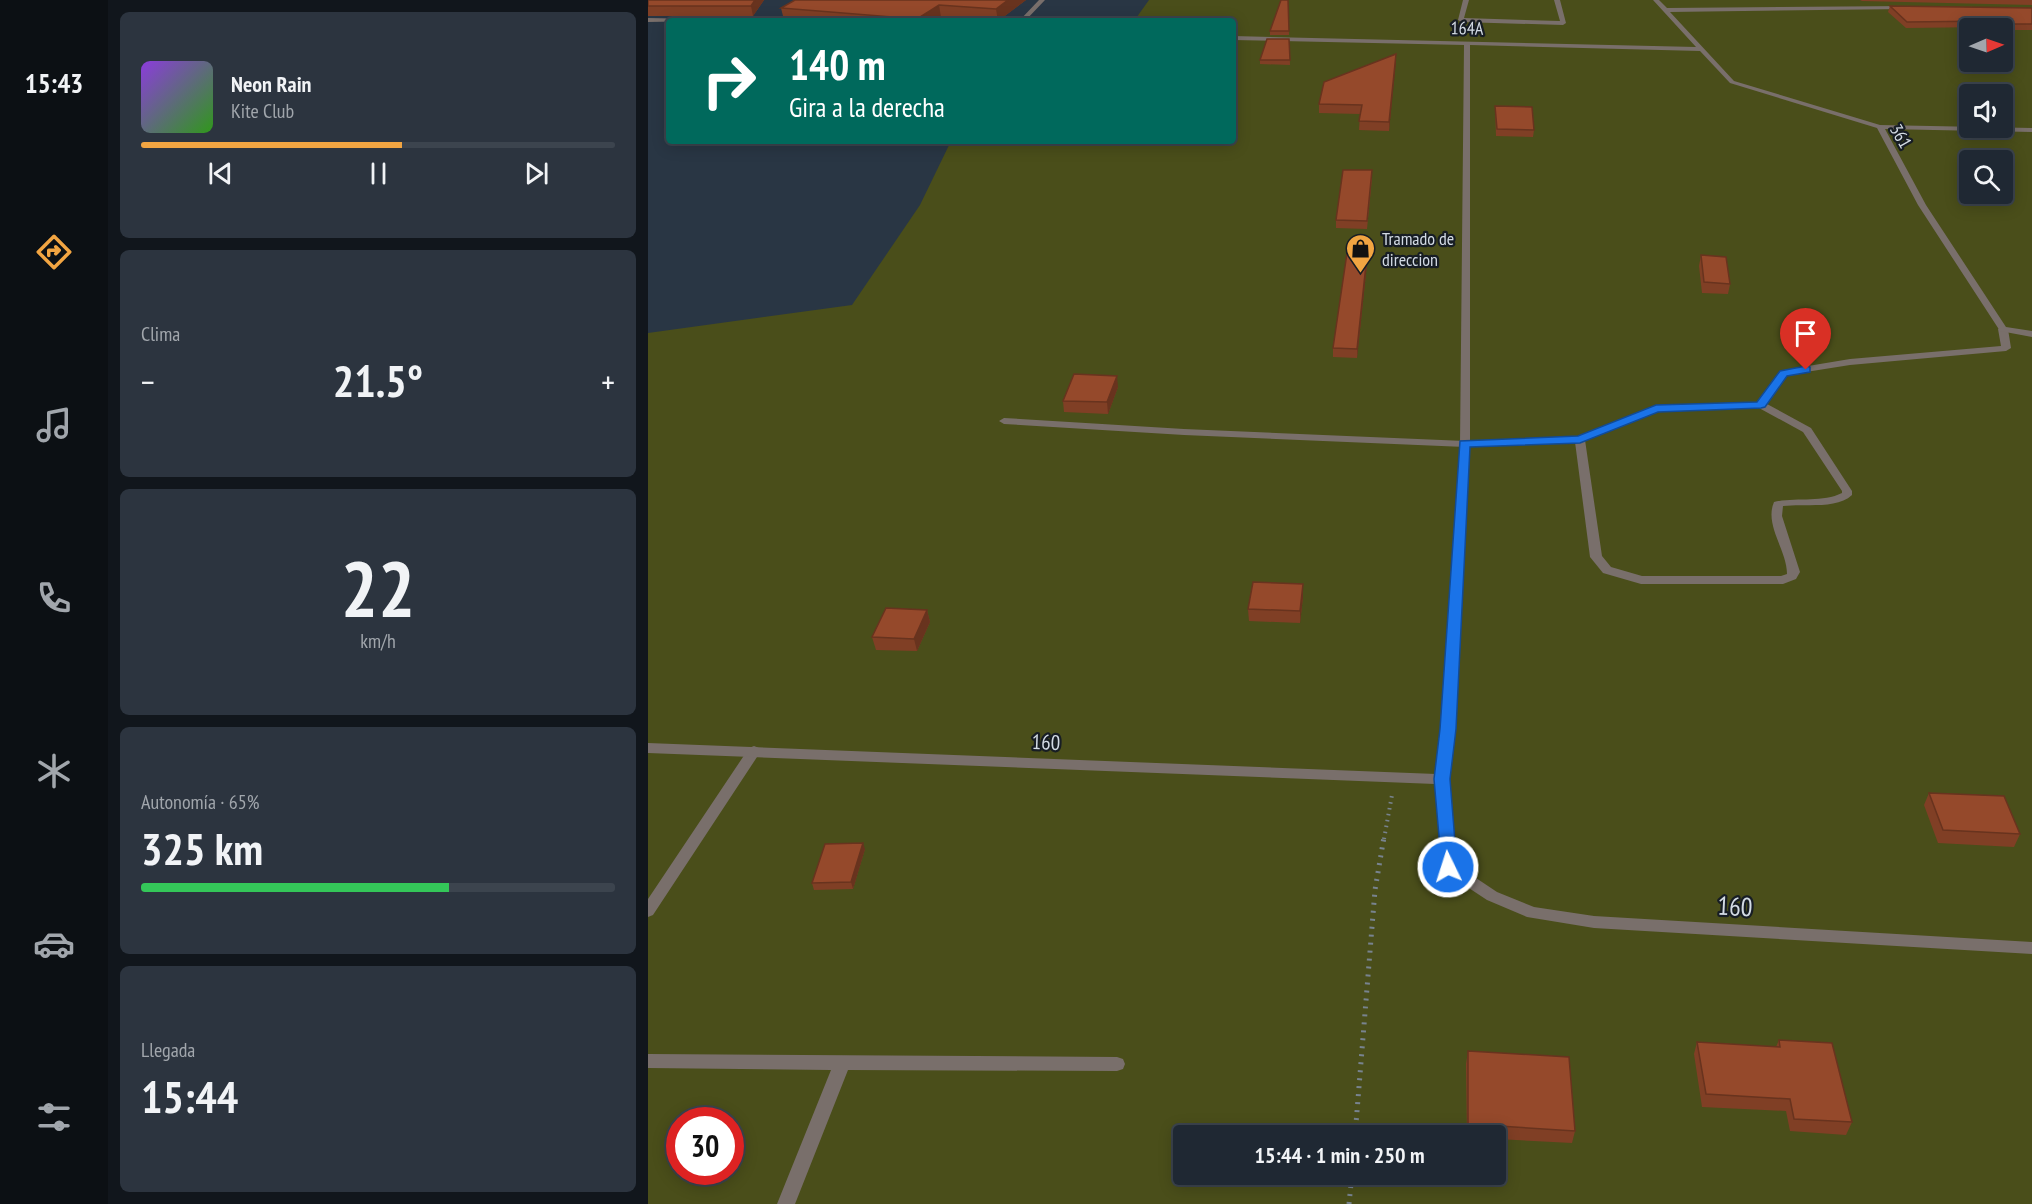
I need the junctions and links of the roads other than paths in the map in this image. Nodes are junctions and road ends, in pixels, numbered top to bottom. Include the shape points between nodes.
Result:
1 (1042, 0) edge
2 (1466, 0) edge
3 (1557, 0) edge
4 (1656, 0) edge
5 (1918, 7) edge
6 (1666, 10) junction
7 (1025, 18) edge
8 (648, 20) edge
9 (666, 20) edge
10 (1236, 38) edge
11 (1467, 42) junction
12 (1701, 50) junction
13 (1880, 127) junction
14 (2032, 130) edge
15 (2003, 329) junction
16 (2032, 334) edge
17 (1761, 405) junction
18 (1004, 420) dead end
19 (1580, 439) junction
20 (1464, 444) junction
21 (648, 748) edge
22 (754, 751) junction
23 (1442, 779) junction
24 (648, 911) edge
25 (2032, 948) edge
26 (648, 1061) edge
27 (842, 1063) junction
28 (1118, 1064) dead end
29 (786, 1204) edge

1 - 7 street
2 - 3 street via 1461,20 1563,23
4 - 6 street, 361
5 - 6 street
6 - 12 street, 361
8 - 9 street
10 - 11 street, 164A
11 - 12 street, 164A
11 - 20 street
12 - 13 street, 361 via 1732,82
13 - 14 street
13 - 15 street, 361 via 1922,205
15 - 16 street
15 - 17 street via 2006,348 1850,362 1784,374
17 - 19 street via 1656,409
17 - 19 street via 1807,430 1847,491 1841,499 1778,504 1776,516 1794,572 1783,580 1641,580 1607,570 1596,557
18 - 20 street
19 - 20 street
20 - 23 street
21 - 22 street, 160
22 - 23 street, 160
22 - 24 street
23 - 25 street, 160 via 1448,867 1492,896 1532,913 1594,922
26 - 27 street
27 - 28 street
27 - 29 street

